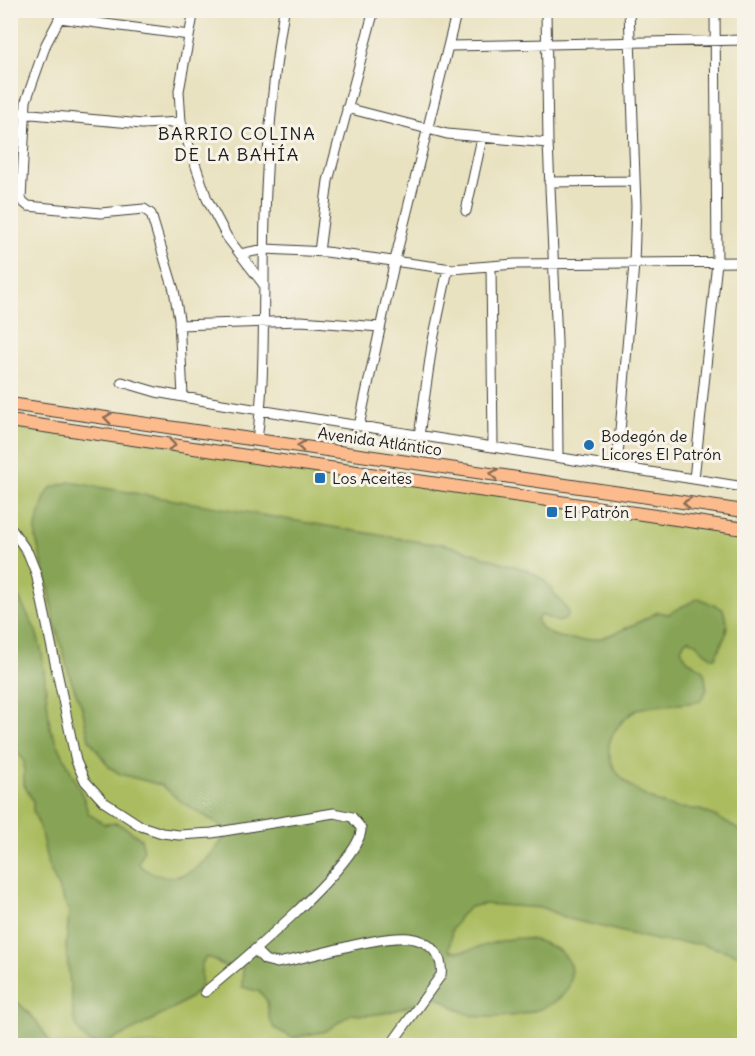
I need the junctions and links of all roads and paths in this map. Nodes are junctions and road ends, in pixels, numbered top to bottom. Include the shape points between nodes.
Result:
1 (194, 10) edge
2 (284, 10) edge
3 (374, 10) edge
4 (457, 10) edge
5 (546, 10) edge
6 (629, 10) edge
7 (715, 10) edge
8 (61, 14) edge
9 (189, 34) junction
10 (744, 39) edge
11 (715, 41) junction
12 (630, 42) junction
13 (547, 44) junction
14 (450, 46) junction
15 (347, 108) junction
16 (10, 112) edge
17 (25, 113) junction
18 (181, 122) junction
19 (429, 131) junction
20 (482, 138) junction
21 (548, 143) junction
22 (635, 181) junction
23 (549, 182) junction
24 (466, 211) dead end
25 (266, 249) junction
26 (319, 252) junction
27 (240, 254) junction
28 (396, 260) junction
29 (717, 262) junction
30 (744, 262) edge
31 (634, 264) junction
32 (491, 266) junction
33 (554, 266) junction
34 (448, 269) junction
35 (264, 285) junction
36 (264, 322) junction
37 (179, 325) junction
38 (380, 327) junction
39 (122, 382) dead end
40 (183, 396) junction
41 (10, 404) edge
42 (261, 410) junction
43 (10, 421) edge
44 (359, 426) junction
45 (419, 435) junction
46 (257, 440) junction
47 (493, 447) junction
48 (558, 457) junction
49 (617, 467) junction
50 (694, 479) junction
51 (744, 487) edge
52 (744, 512) edge
53 (10, 527) edge
54 (744, 529) edge
55 (255, 950) junction
56 (205, 992) dead end
57 (390, 1046) edge

1 - 9 street
2 - 25 street via 275,73
3 - 15 street
4 - 14 street
5 - 13 street
6 - 12 street
7 - 11 street
8 - 9 street
8 - 17 street via 32,81
9 - 18 street via 179,91
10 - 11 street
11 - 12 street
11 - 29 street
12 - 13 street
12 - 22 street
13 - 14 street
13 - 21 street
14 - 19 street
15 - 19 street
15 - 26 street via 328,181
16 - 17 street
17 - 18 street via 141,124
17 - 37 street via 21,200 28,206 83,213 148,211 174,291
18 - 27 street via 207,199
19 - 20 street
19 - 28 street
20 - 21 street
20 - 24 street
21 - 23 street
22 - 23 street
22 - 31 street
23 - 33 street
25 - 26 street
25 - 27 street
25 - 35 street
26 - 28 street
27 - 35 street
28 - 34 street
28 - 38 street
29 - 30 street
29 - 31 street
29 - 50 street
31 - 33 street
31 - 49 street
32 - 33 street
32 - 34 street
32 - 47 street
33 - 48 street
34 - 45 street
35 - 36 street
36 - 37 street
36 - 38 street via 337,322
36 - 42 street
37 - 40 street
38 - 44 street
39 - 40 street
40 - 42 street
46 -> 41 main road, Avenida Atlántico
42 - 44 street
42 - 46 street
43 -> 54 main road, Avenida Atlántico
44 - 45 street
45 - 47 street
52 -> 46 main road, Avenida Atlántico
47 - 48 street
48 - 49 street
49 - 50 street
50 - 51 street
53 - 55 street via 36,573 76,761 85,781 104,802 141,826 179,835 333,813 359,822 361,840 350,856
55 - 56 street
55 - 57 street via 265,960 277,963 393,940 416,940 430,946 438,956 441,975

